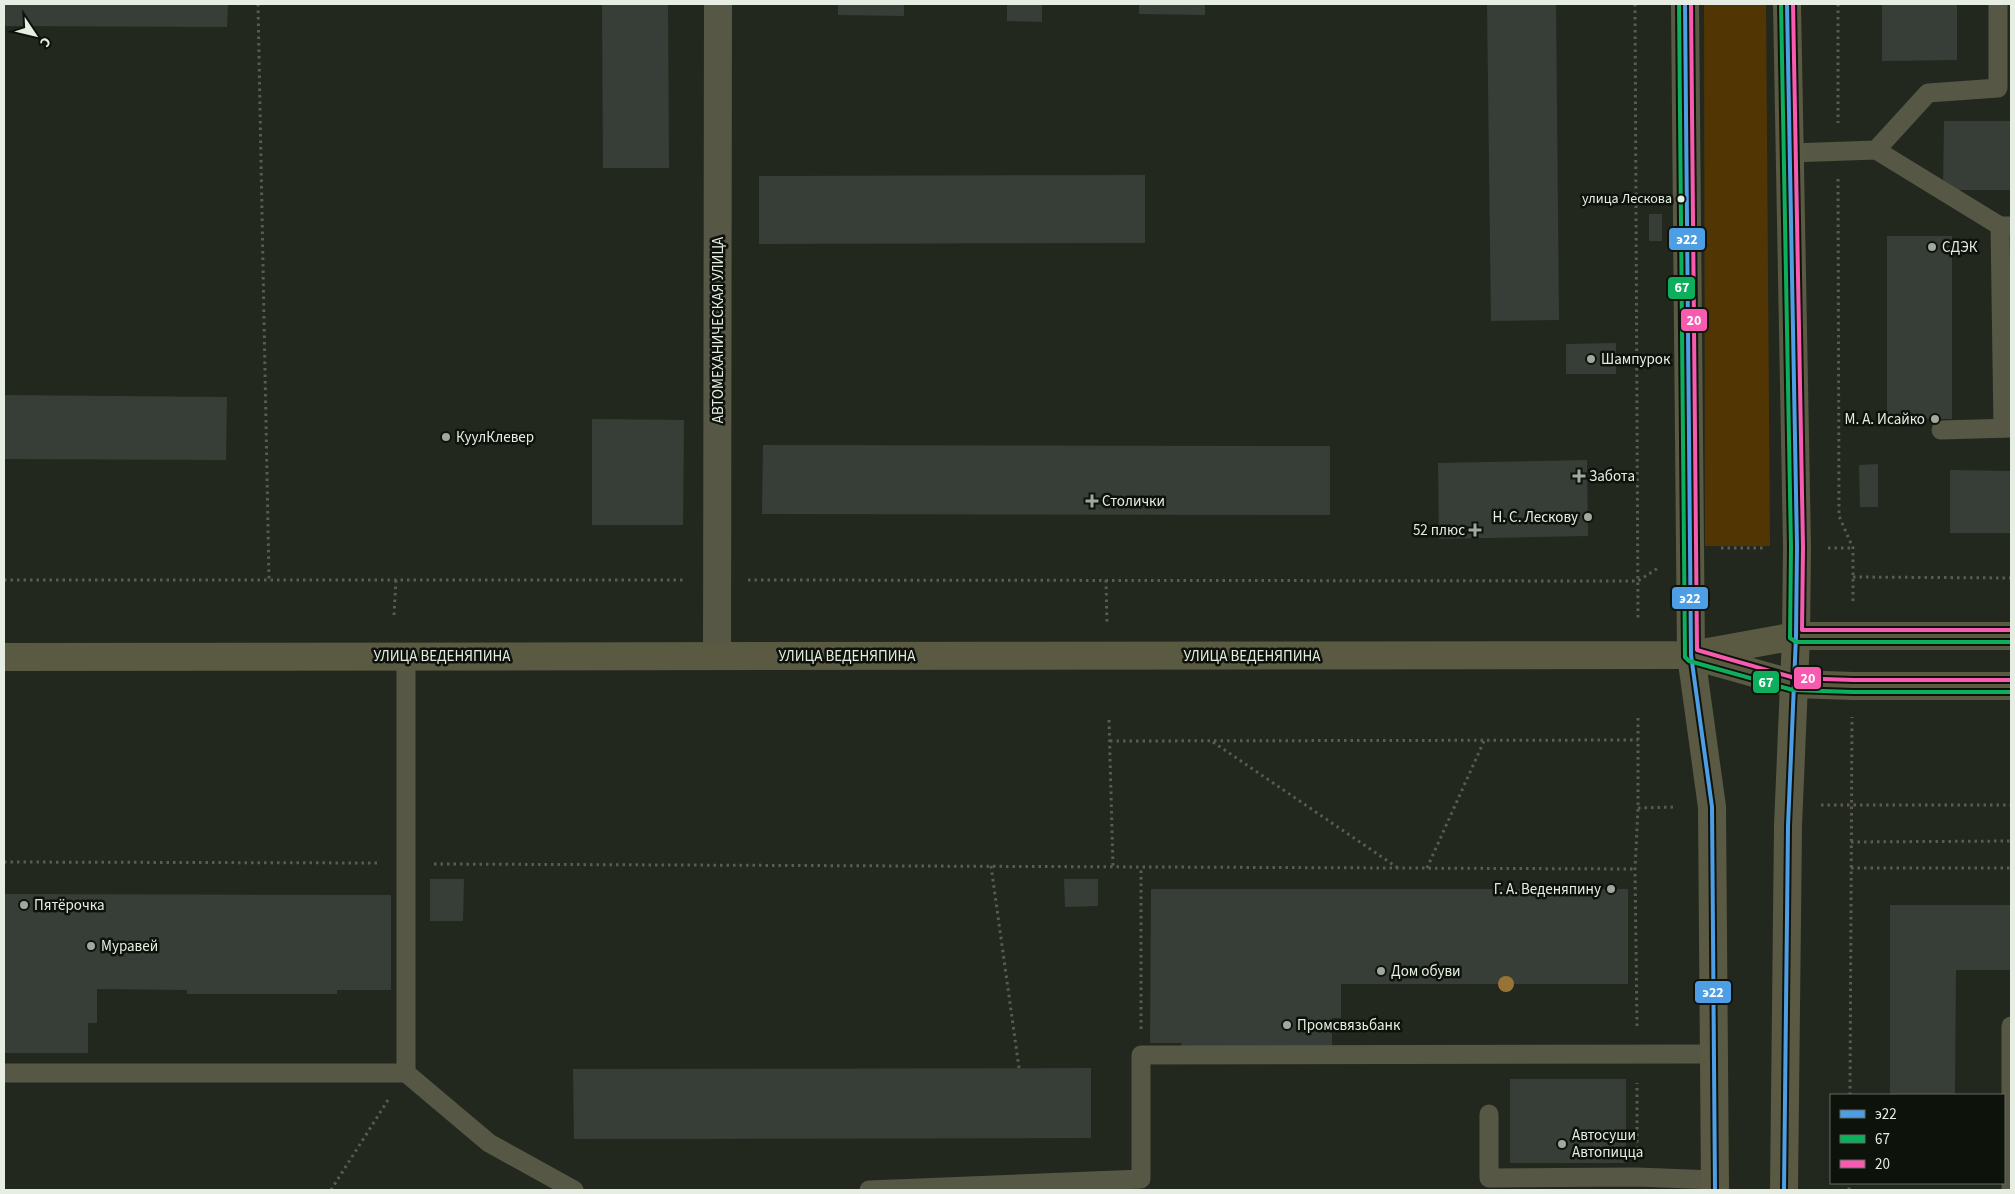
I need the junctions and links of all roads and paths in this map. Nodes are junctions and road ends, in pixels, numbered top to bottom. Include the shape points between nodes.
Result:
1 (258, 4) edge
2 (718, 4) edge
3 (1635, 4) edge
4 (1685, 4) edge
5 (1787, 4) edge
6 (1838, 4) edge
7 (1998, 4) edge
8 (1876, 150) junction
9 (1838, 151) junction
10 (1790, 153) junction
11 (2006, 226) edge
12 (2007, 428) edge
13 (1941, 430) dead end
14 (1797, 547) junction
15 (1690, 548) junction
16 (1853, 548) junction
17 (1853, 577) junction
18 (2011, 578) edge
19 (4, 580) edge
20 (269, 580) junction
21 (396, 580) junction
22 (717, 580) junction
23 (1106, 580) junction
24 (1638, 581) junction
25 (394, 615) dead end
26 (1638, 620) dead end
27 (1107, 630) dead end
28 (1796, 636) junction
29 (1853, 636) junction
30 (2011, 636) edge
31 (1691, 655) junction
32 (406, 656) junction
33 (717, 656) junction
34 (4, 657) edge
35 (1794, 684) junction
36 (1853, 686) junction
37 (2011, 686) edge
38 (1638, 715) dead end
39 (1110, 720) dead end
40 (1484, 740) junction
41 (1638, 740) junction
42 (1110, 741) junction
43 (1212, 741) junction
44 (1852, 804) junction
45 (1813, 805) dead end
46 (2011, 805) edge
47 (1676, 807) dead end
48 (1638, 808) junction
49 (2011, 841) edge
50 (1851, 842) junction
51 (4, 862) edge
52 (406, 864) junction
53 (991, 866) junction
54 (1113, 866) junction
55 (1141, 867) junction
56 (1399, 868) junction
57 (1427, 868) junction
58 (1851, 868) junction
59 (2011, 868) edge
60 (1635, 869) junction
61 (2011, 1026) edge
62 (1637, 1054) junction
63 (1714, 1054) junction
64 (1141, 1055) junction
65 (1019, 1068) dead end
66 (406, 1072) junction
67 (4, 1073) edge
68 (1850, 1094) edge
69 (1489, 1114) dead end
70 (1637, 1177) junction
71 (1715, 1185) edge
72 (330, 1190) edge
73 (574, 1190) edge
74 (870, 1190) edge
75 (1784, 1190) edge
76 (2010, 1190) edge

1 - 20 path
2 - 22 street, АВТОМЕХАНИЧЕСКАЯ УЛИЦА
3 - 24 path
4 - 15 main road
5 - 10 main road
6 - 9 path
7 - 8 lane via 1998,88 1928,93
8 - 9 lane
8 - 11 lane
9 - 10 lane
9 - 16 path via 1839,516
10 - 14 main road
11 - 12 lane
12 - 13 lane
14 - 15 path
14 - 16 path
14 - 28 main road
15 - 24 path
15 - 31 main road
16 - 17 path
17 - 18 path
17 - 29 path
19 - 20 path
20 - 21 path
21 - 22 path
21 - 25 path
22 - 23 path
22 - 33 street, АВТОМЕХАНИЧЕСКАЯ УЛИЦА
23 - 24 path
23 - 27 path
24 - 26 path
28 - 29 main road, УЛИЦА ВЕДЕНЯПИНА
28 - 31 main road, УЛИЦА ВЕДЕНЯПИНА
28 - 35 main road
29 - 30 main road, УЛИЦА ВЕДЕНЯПИНА
31 - 33 main road, УЛИЦА ВЕДЕНЯПИНА
31 - 35 main road, УЛИЦА ВЕДЕНЯПИНА
31 - 63 main road via 1712,807
32 - 33 main road, УЛИЦА ВЕДЕНЯПИНА
32 - 34 main road, УЛИЦА ВЕДЕНЯПИНА
32 - 52 lane
35 - 36 main road, УЛИЦА ВЕДЕНЯПИНА
35 - 75 main road via 1788,826
36 - 37 main road, УЛИЦА ВЕДЕНЯПИНА
36 - 44 path
38 - 41 path
39 - 42 path
40 - 41 path
40 - 43 path
40 - 57 path
41 - 48 path
42 - 43 path
42 - 54 path
43 - 56 path
44 - 45 path
44 - 46 path
44 - 50 path
47 - 48 path
48 - 60 path
49 - 50 path
50 - 58 path
51 - 52 path
52 - 53 path
52 - 66 lane
53 - 54 path
53 - 65 path
54 - 55 path
55 - 56 path
55 - 64 path
56 - 57 path
57 - 60 path
58 - 59 path
58 - 68 path
60 - 62 path
61 - 76 lane
62 - 63 lane
62 - 64 lane
62 - 70 path
63 - 71 main road
64 - 74 lane via 1141,1179
66 - 67 lane
66 - 72 path
66 - 73 lane via 489,1143
69 - 70 lane via 1489,1178
70 - 71 lane

